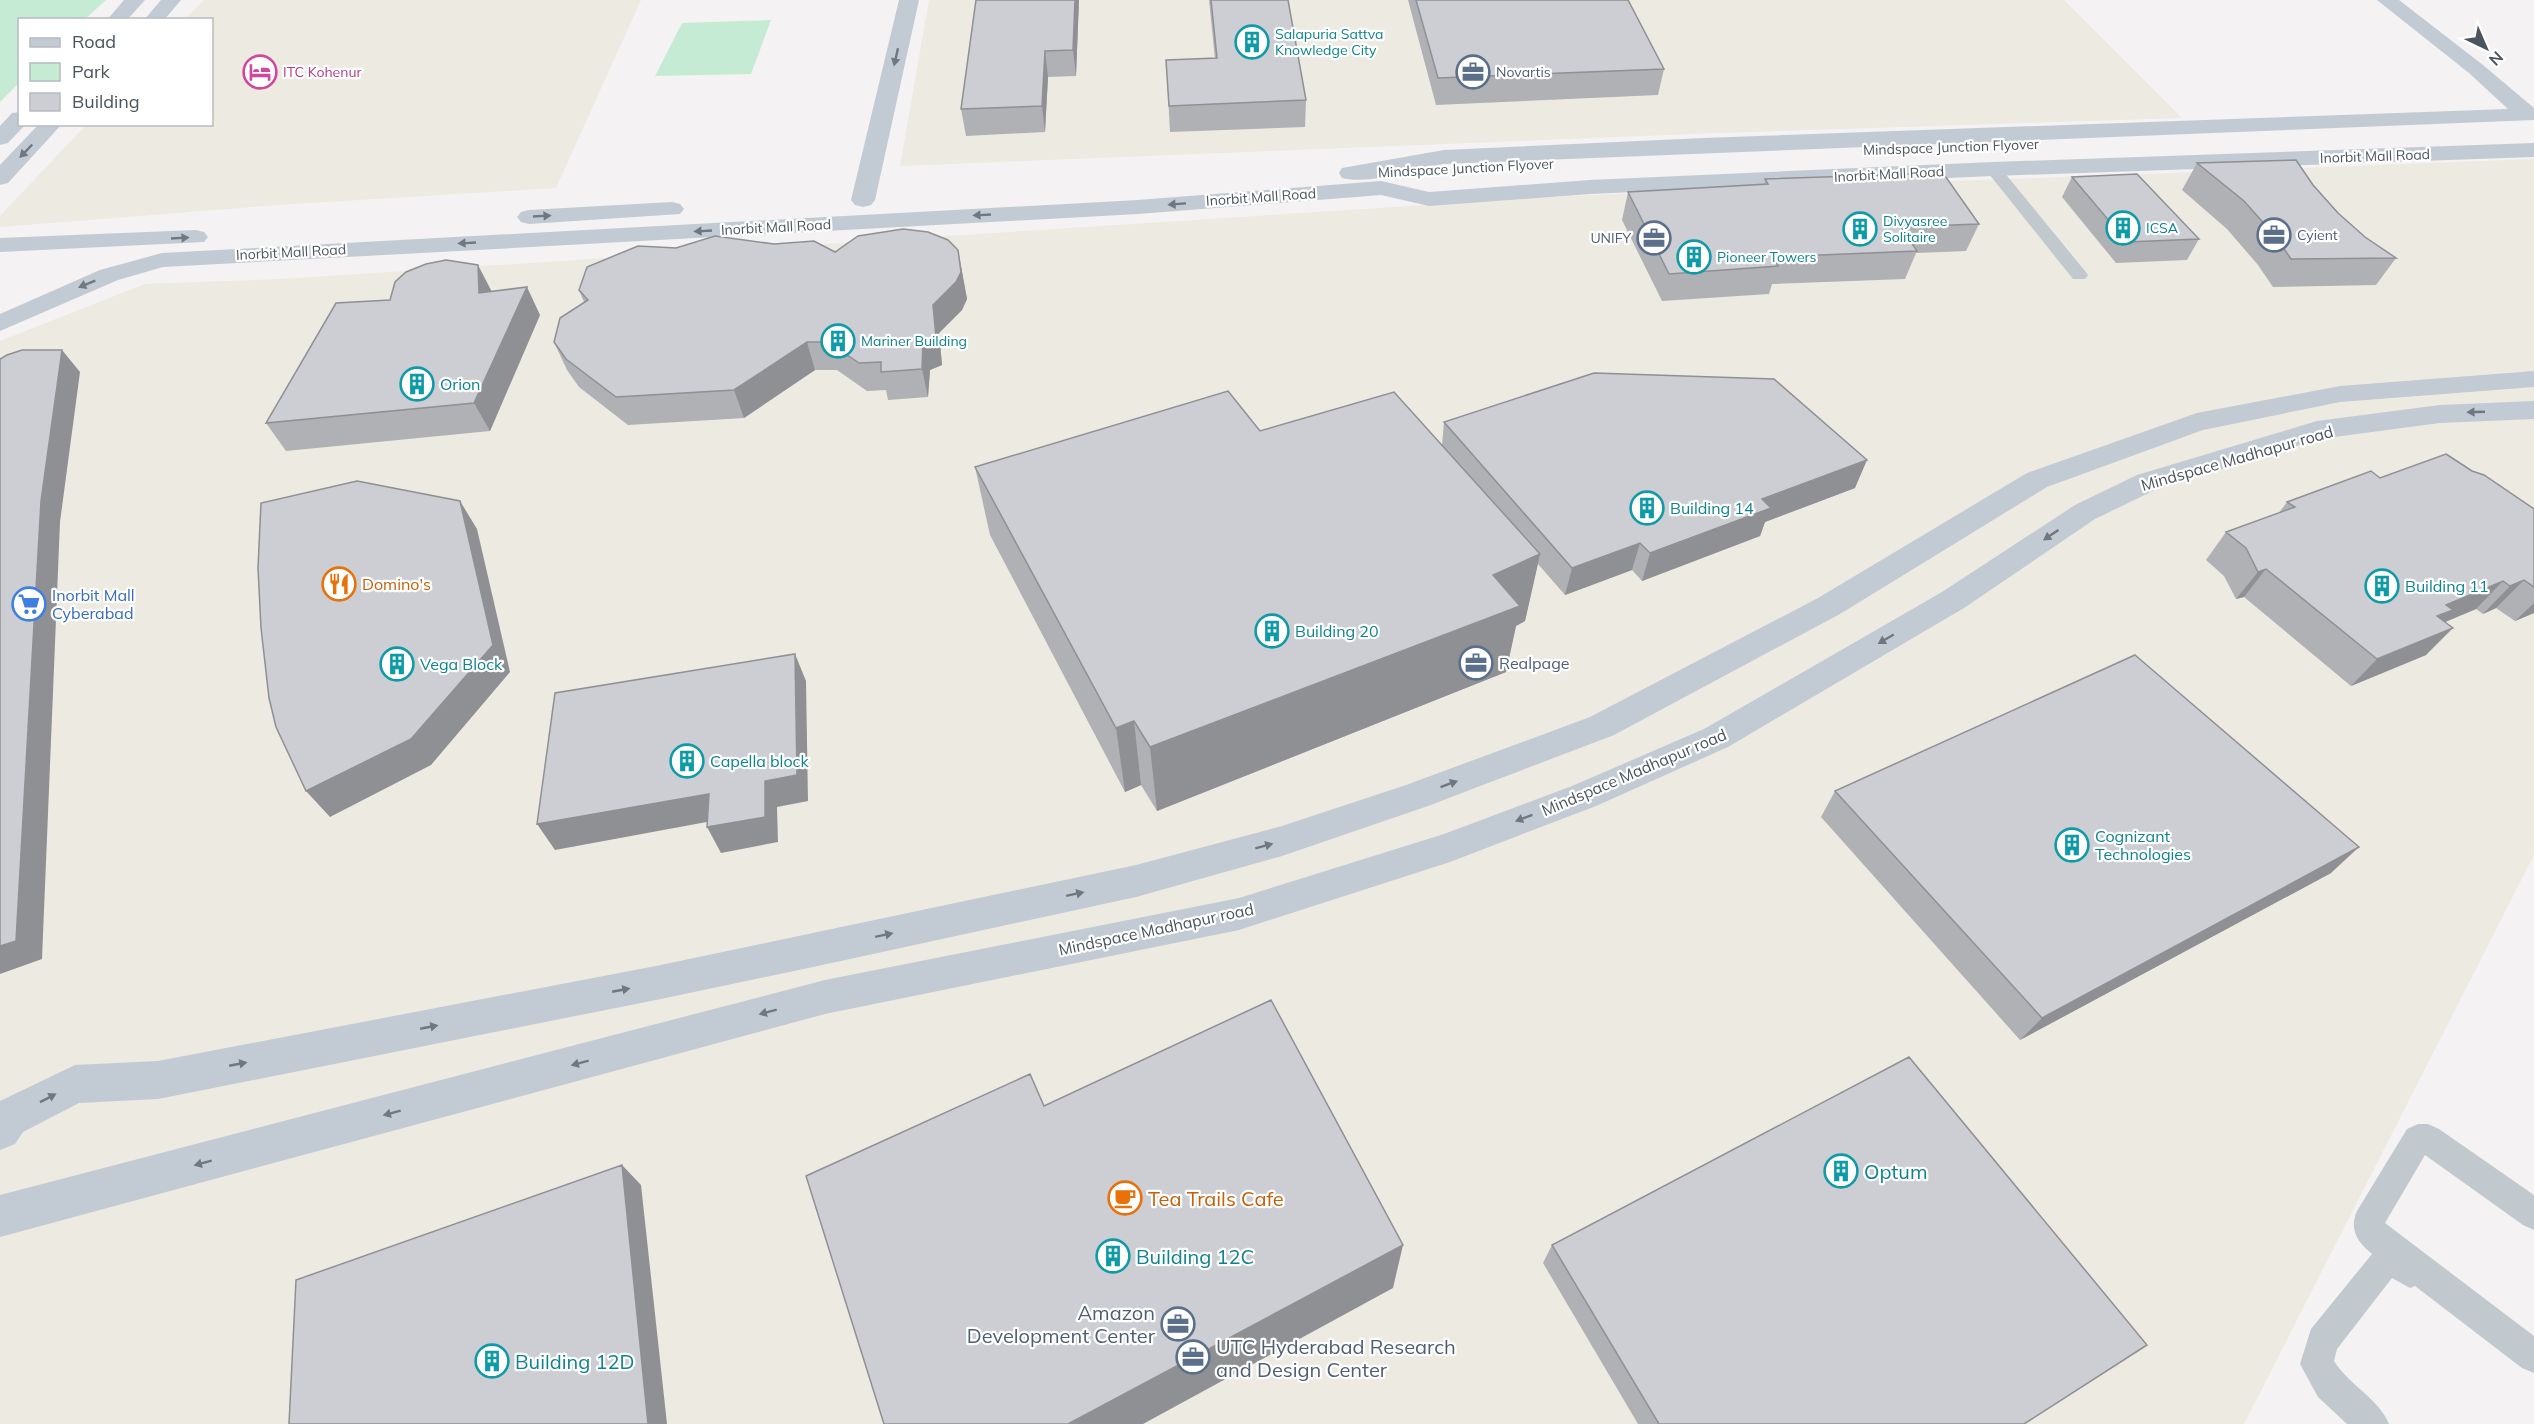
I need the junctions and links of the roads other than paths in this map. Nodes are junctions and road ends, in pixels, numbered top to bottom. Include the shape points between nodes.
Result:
1 (135, 0) edge
2 (171, 0) edge
3 (909, 0) edge
4 (2387, 0) edge
5 (2402, 0) edge
6 (118, 18) edge
7 (155, 18) edge
8 (2447, 41) junction
9 (2532, 115) edge
10 (18, 120) edge
11 (50, 126) edge
12 (2127, 131) junction
13 (0, 138) edge
14 (2534, 141) edge
15 (2534, 150) edge
16 (1957, 153) junction
17 (2155, 164) junction
18 (1993, 169) junction
19 (0, 178) edge
20 (1375, 180) junction
21 (1160, 183) dead end
22 (887, 198) dead end
23 (863, 200) junction
24 (840, 201) dead end
25 (690, 208) dead end
26 (507, 219) dead end
27 (296, 231) dead end
28 (2, 249) edge
29 (162, 260) junction
30 (2079, 275) dead end
31 (0, 323) edge
32 (2534, 379) edge
33 (2534, 410) edge
34 (2037, 480) junction
35 (2085, 512) junction
36 (827, 947) junction
37 (825, 997) junction
38 (0, 1130) edge
39 (2534, 1214) edge
40 (0, 1216) edge
41 (2534, 1356) edge
42 (2534, 1368) edge
43 (2372, 1424) edge

1 - 6 main road
2 - 7 main road
3 -> 23 main road
4 - 8 main road
5 - 8 main road
8 - 9 main road
9 - 12 main road, Inorbit Mall Road
9 - 16 main road, Mindspace Junction Flyover
10 - 13 main road
11 -> 19 main road
12 - 17 main road
12 - 20 main road, Inorbit Mall Road via 1444,157
14 - 16 main road, Mindspace Junction Flyover
15 - 17 main road, Inorbit Mall Road
16 - 20 main road, Mindspace Junction Flyover
17 - 18 main road, Inorbit Mall Road
18 - 20 main road, Inorbit Mall Road via 1590,187 1429,199
18 - 30 street
20 - 21 main road, Inorbit Mall Road
20 -> 29 main road, Inorbit Mall Road via 1138,207
22 - 23 main road, Inorbit Mall Road
23 - 24 main road, Inorbit Mall Road
26 -> 25 main road
28 -> 27 main road, Inorbit Mall Road
28 - 29 main road
29 -> 31 main road, Inorbit Mall Road via 109,275
32 - 34 main road, Mindspace Madhapur road via 2340,394 2197,422
33 -> 35 main road, Mindspace Madhapur road via 2440,414 2318,430 2147,482
34 - 35 main road
36 -> 34 main road, Mindspace Madhapur road via 1136,881 1281,841 1590,731 1829,606
35 -> 37 main road, Mindspace Madhapur road via 1953,600 1716,738 1584,796 1450,847 1239,914
36 - 37 main road
38 -> 36 main road, Mindspace Madhapur road via 9,1118 75,1084 158,1080
37 -> 40 main road, Mindspace Madhapur road
39 - 41 street via 2428,1138 2421,1138 2368,1222 2376,1237
42 - 43 street via 2390,1260 2379,1268 2323,1341 2317,1364 2330,1385

